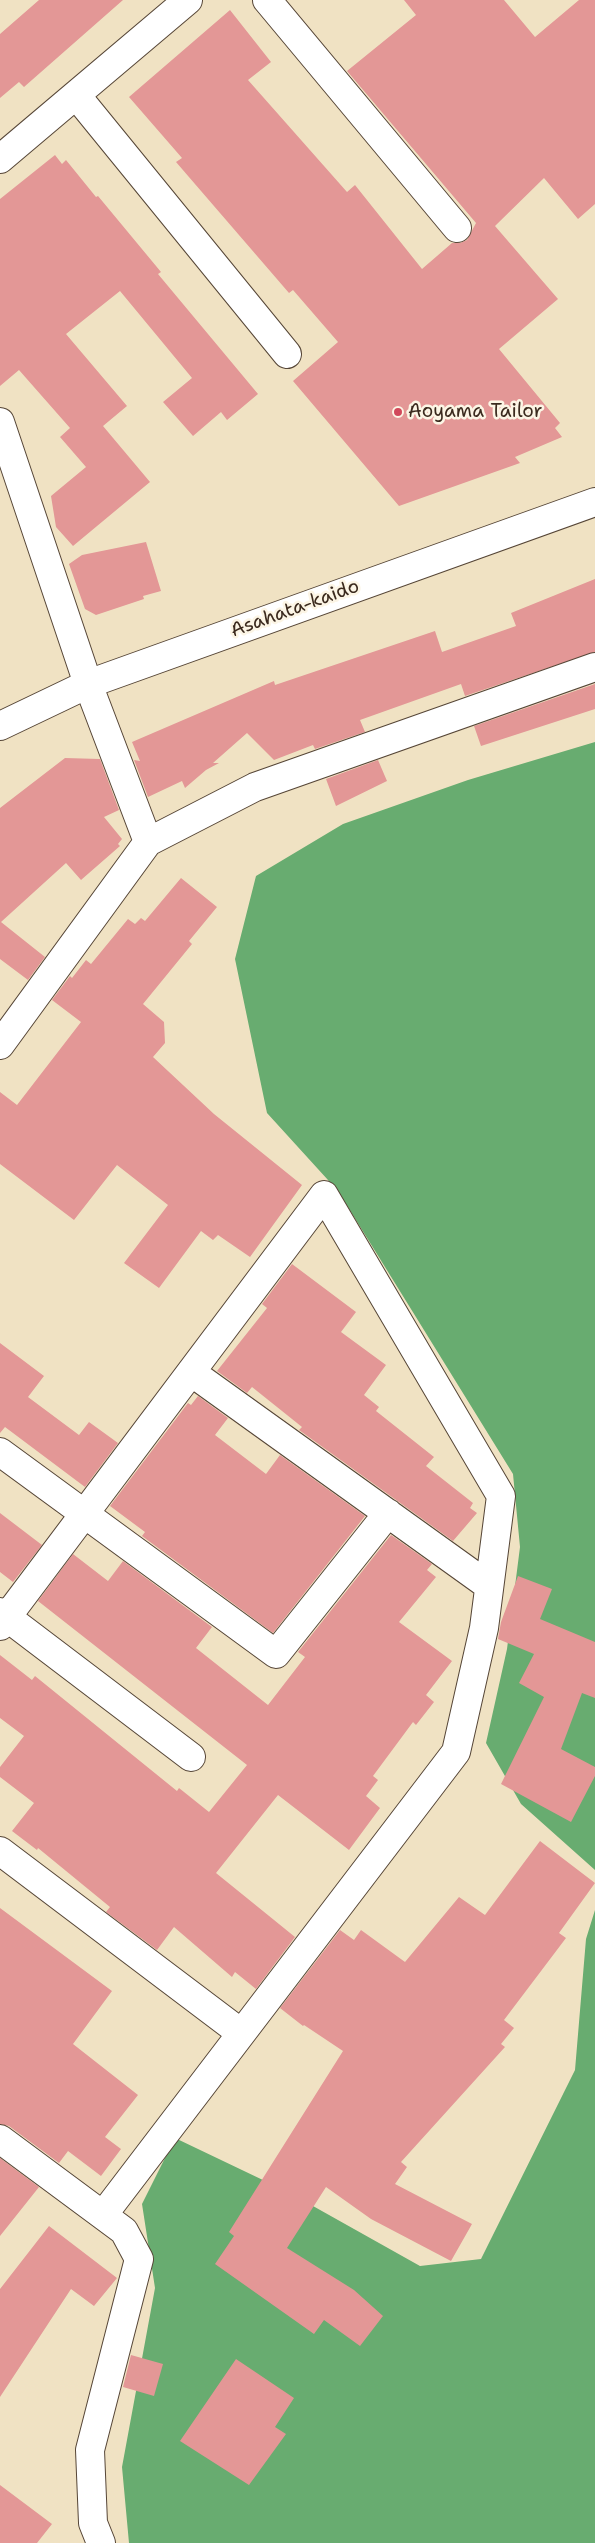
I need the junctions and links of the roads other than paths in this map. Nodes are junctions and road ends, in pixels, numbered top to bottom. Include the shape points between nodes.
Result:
1 (188, 0) edge
2 (267, 0) edge
3 (76, 95) junction
4 (0, 159) edge
5 (457, 228) dead end
6 (287, 354) dead end
7 (0, 422) edge
8 (595, 502) edge
9 (595, 667) edge
10 (88, 684) junction
11 (0, 726) edge
12 (148, 842) junction
13 (2, 1039) edge
14 (191, 1372) junction
15 (0, 1452) edge
16 (388, 1513) junction
17 (84, 1514) junction
18 (490, 1586) junction
19 (2, 1618) edge
20 (191, 1757) dead end
21 (0, 1851) edge
22 (241, 2033) junction
23 (0, 2140) edge
24 (103, 2215) junction
25 (101, 2543) edge

1 - 3 street
2 - 5 street
3 - 4 street
3 - 6 street
7 - 10 street
8 - 10 street, Asahata-kaido
9 - 12 street via 255,787
10 - 11 street, Asahata-kaido
10 - 12 street
12 - 13 street
14 - 16 street
14 - 17 street
14 - 18 street via 324,1195 501,1496
15 - 17 street
16 - 17 street via 276,1654
16 - 18 street
17 - 19 street
18 - 22 street via 484,1628 456,1752
19 - 20 street
21 - 22 street
22 - 24 street
23 - 24 street
24 - 25 street via 124,2231 139,2259 90,2450 93,2523

